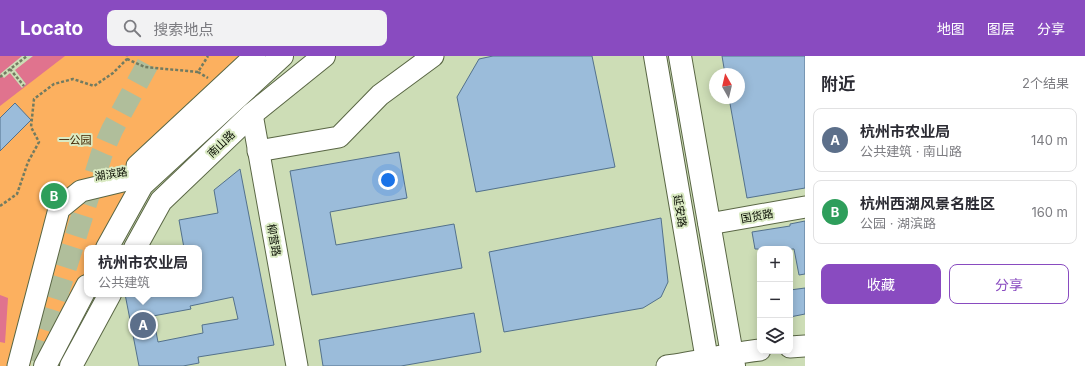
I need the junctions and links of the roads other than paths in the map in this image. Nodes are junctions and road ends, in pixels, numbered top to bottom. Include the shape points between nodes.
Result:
1 (255, 56) edge
2 (269, 56) edge
3 (282, 56) edge
4 (324, 56) edge
5 (433, 56) edge
6 (655, 56) edge
7 (680, 56) edge
8 (252, 114) junction
9 (258, 151) junction
10 (805, 207) edge
11 (708, 224) junction
12 (109, 245) edge
13 (137, 245) edge
14 (84, 290) edge
15 (108, 297) edge
16 (805, 346) edge
17 (793, 347) edge
18 (757, 351) edge
19 (732, 360) edge
20 (708, 363) edge
21 (34, 365) edge
22 (9, 366) edge
23 (71, 366) edge
24 (297, 366) edge
25 (667, 366) edge

1 - 22 street, 湖滨路 via 132,170 87,178 50,204
2 - 21 street via 139,177 81,191 59,209
3 - 12 main road via 142,185
4 - 8 main road, 南山路
5 - 9 street via 380,95 339,137
6 - 20 main road, 延安路
7 - 11 main road
8 - 9 street, 柳营路
8 - 13 main road, 南山路 via 161,201
9 - 24 street, 柳营路
10 - 11 street, 国货路
11 - 19 main road
14 - 21 main road
15 - 23 main road
16 - 17 street
18 - 19 street
19 - 20 street
20 - 25 street

